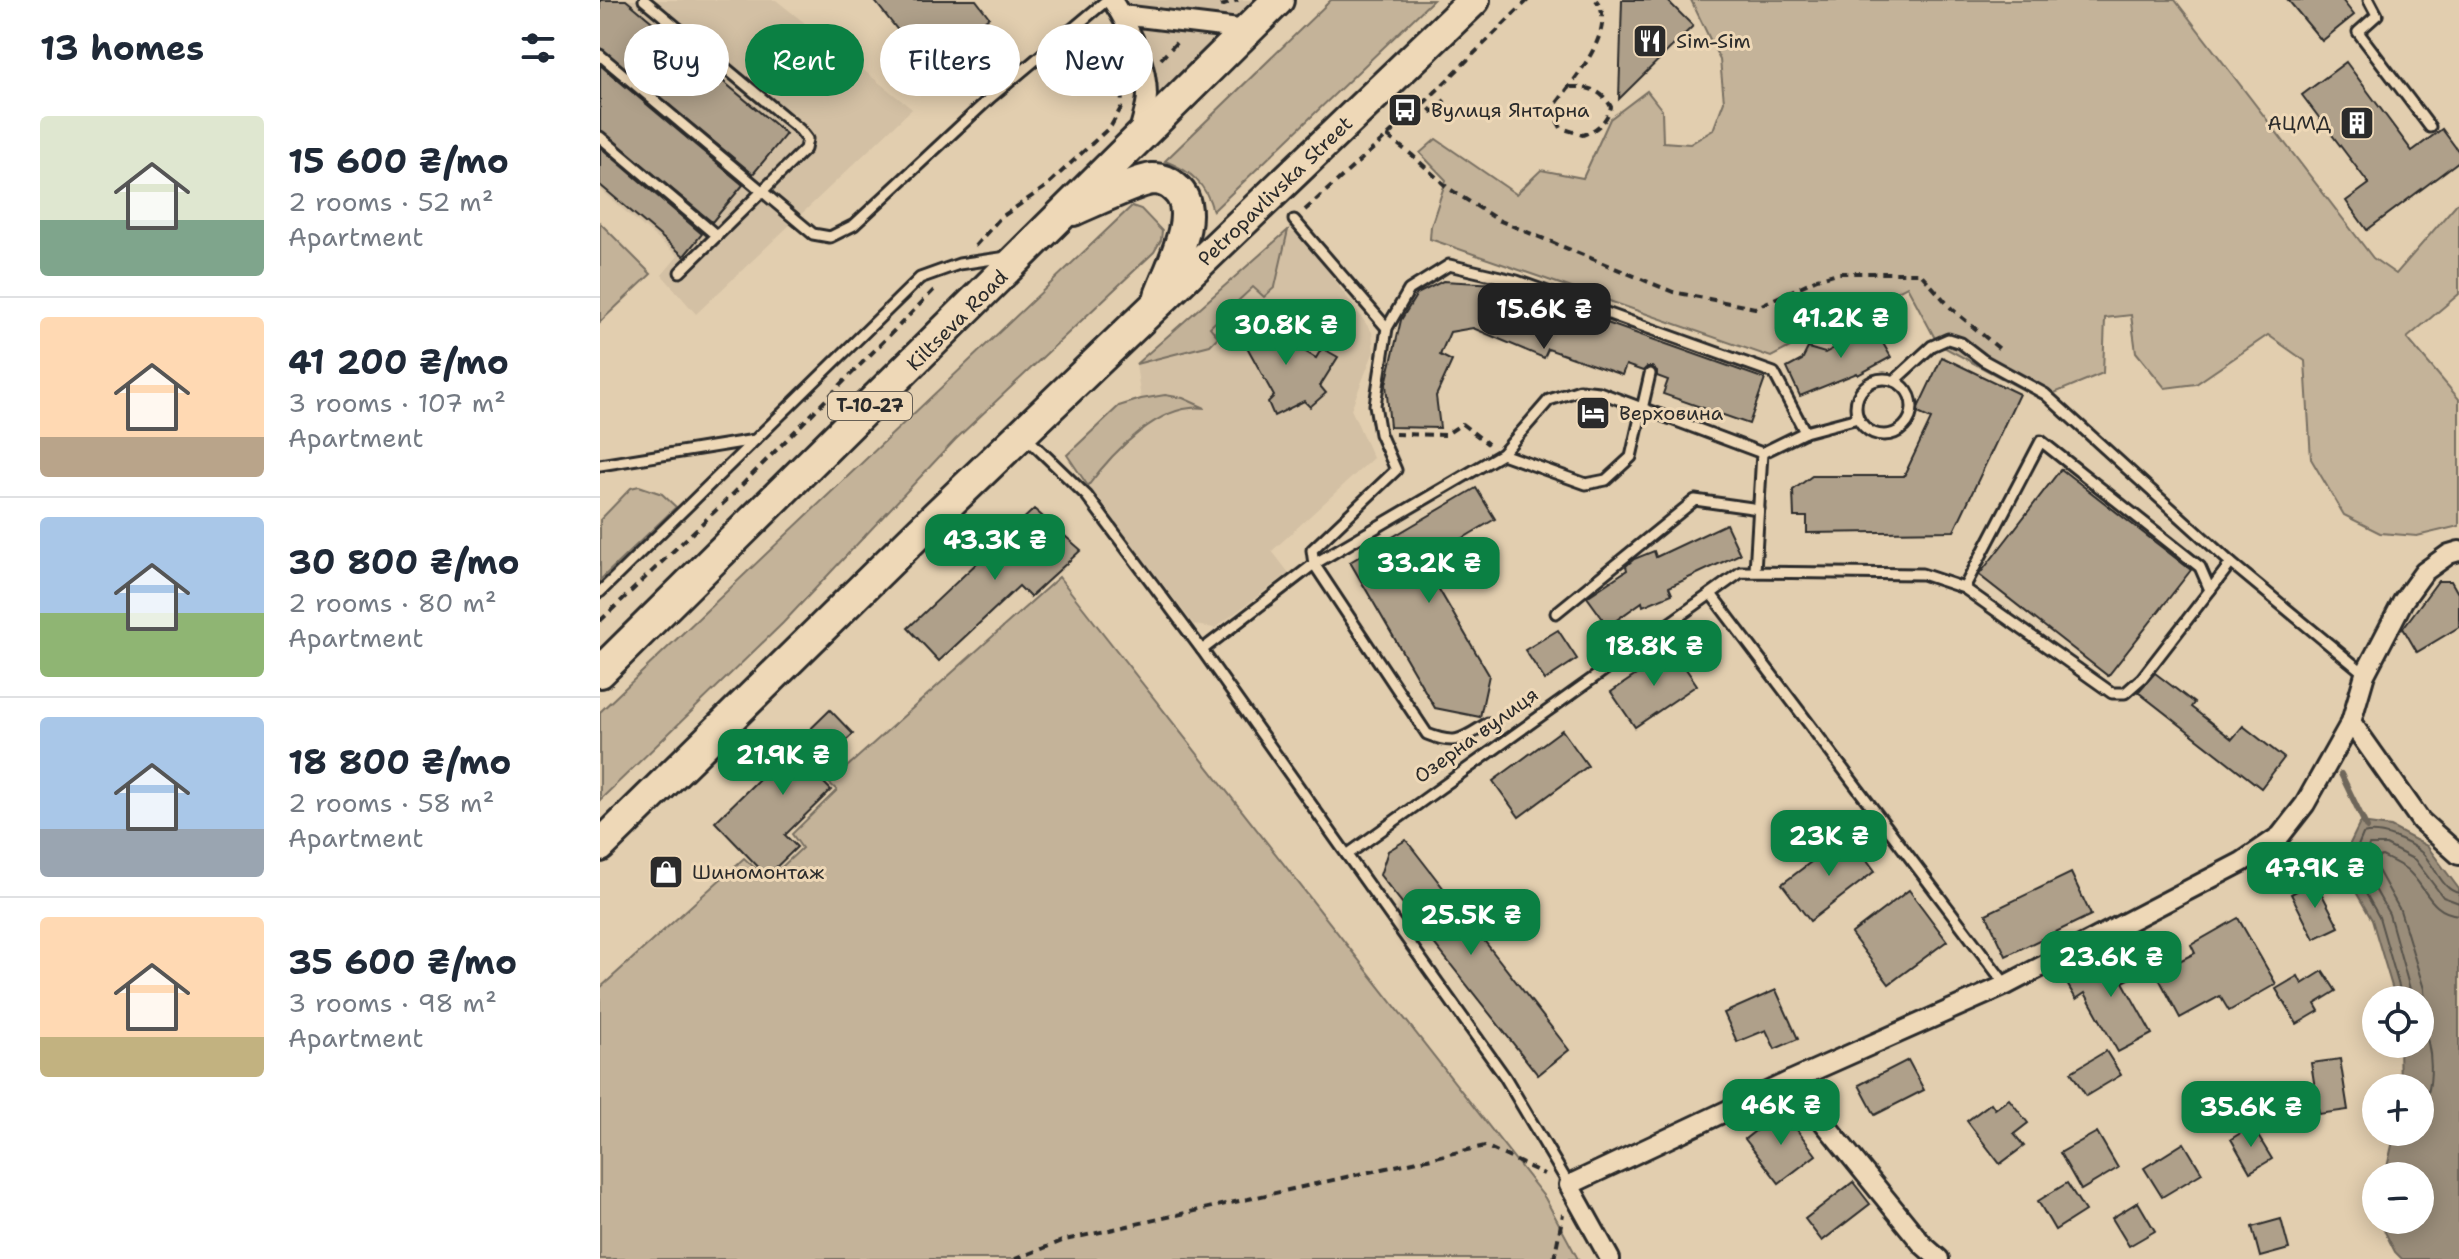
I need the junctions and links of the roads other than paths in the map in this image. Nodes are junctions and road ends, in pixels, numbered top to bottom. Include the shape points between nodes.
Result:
1 (644, 0) edge
2 (1278, 0) edge
3 (1474, 0) edge
4 (2369, 0) edge
5 (1113, 5) edge
6 (1247, 30) junction
7 (600, 55) edge
8 (2430, 127) dead end
9 (600, 137) edge
10 (1137, 138) junction
11 (763, 191) junction
12 (1062, 214) junction
13 (1294, 220) road end
14 (717, 236) junction
15 (1023, 254) junction
16 (680, 272) dead end
17 (1157, 305) junction
18 (1387, 328) junction
19 (1650, 374) dead end
20 (1894, 381) junction
21 (1643, 407) junction
22 (1858, 418) junction
23 (1805, 432) junction
24 (1023, 435) junction
25 (755, 440) junction
26 (1762, 453) junction
27 (1502, 454) junction
28 (600, 465) edge
29 (1759, 509) junction
30 (2459, 551) edge
31 (2231, 563) junction
32 (1314, 564) junction
33 (1755, 571) junction
34 (1964, 588) junction
35 (2210, 590) junction
36 (600, 592) edge
37 (1711, 594) junction
38 (1556, 613) dead end
39 (1202, 650) junction
40 (600, 672) edge
41 (2365, 674) junction
42 (2351, 722) junction
43 (1488, 723) dead end
44 (600, 846) edge
45 (1347, 855) junction
46 (2459, 855) edge
47 (2006, 985) junction
48 (1790, 1081) junction
49 (1569, 1185) junction
50 (1610, 1259) edge
51 (1939, 1259) edge

1 - 11 lane via 807,139 805,149
2 - 6 highway, Kiltseva Road / Т-10-27
3 - 17 highway, Petropavlivska Street
4 - 8 lane via 2377,15 2358,32
5 - 6 street via 1186,23
5 - 10 street via 1144,69 1147,98
5 - 11 lane via 990,98 854,225 830,237 813,234
6 - 10 highway, Kiltseva Road / Т-10-27
7 - 11 lane
9 - 14 lane
10 - 12 highway, Kiltseva Road / Т-10-27
11 - 14 lane
12 - 15 highway, Kiltseva Road / Т-10-27
12 - 17 highway via 1152,179 1167,181 1181,192 1188,222
13 - 18 lane
14 - 16 lane
15 - 25 lane via 959,264 920,278
15 - 40 highway, Kiltseva Road / Т-10-27
17 - 24 highway, Petropavlivska Street
18 - 23 lane via 1409,290 1449,265 1517,281 1661,337 1774,373
18 - 32 lane via 1375,405 1380,434 1396,470 1312,550
19 - 21 lane
20 - 22 lane via 1868,384 1857,399
20 - 22 lane via 1911,402 1903,427 1878,434
20 - 31 lane via 1932,346 1948,339 1961,343 2045,394
21 - 26 lane
21 - 27 lane via 1580,390 1549,400
21 - 27 lane via 1631,457 1606,480 1586,484
22 - 23 lane
23 - 26 lane
24 - 39 lane via 1087,496
24 - 44 highway, Petropavlivska Street
25 - 28 lane
25 - 36 lane
26 - 29 lane
27 - 32 lane
29 - 33 lane
29 - 38 lane via 1695,500
30 - 41 street via 2424,572
31 - 35 lane, Озерна вулиця
31 - 41 lane
32 - 39 lane
32 - 43 lane via 1427,734 1458,742
33 - 34 lane, Озерна вулиця via 1922,574
33 - 37 lane, Озерна вулиця via 1741,572
34 - 35 lane, Озерна вулиця via 2112,693 2125,693 2142,678
34 - 35 lane via 2041,441 2200,567
37 - 45 lane, Озерна вулиця
37 - 47 lane
39 - 45 lane
41 - 42 street
42 - 46 street via 2421,821
42 - 47 street via 2305,804 2280,836 2242,862
45 - 49 lane via 1505,1077
47 - 48 street
48 - 49 street
48 - 51 street
49 - 50 street

